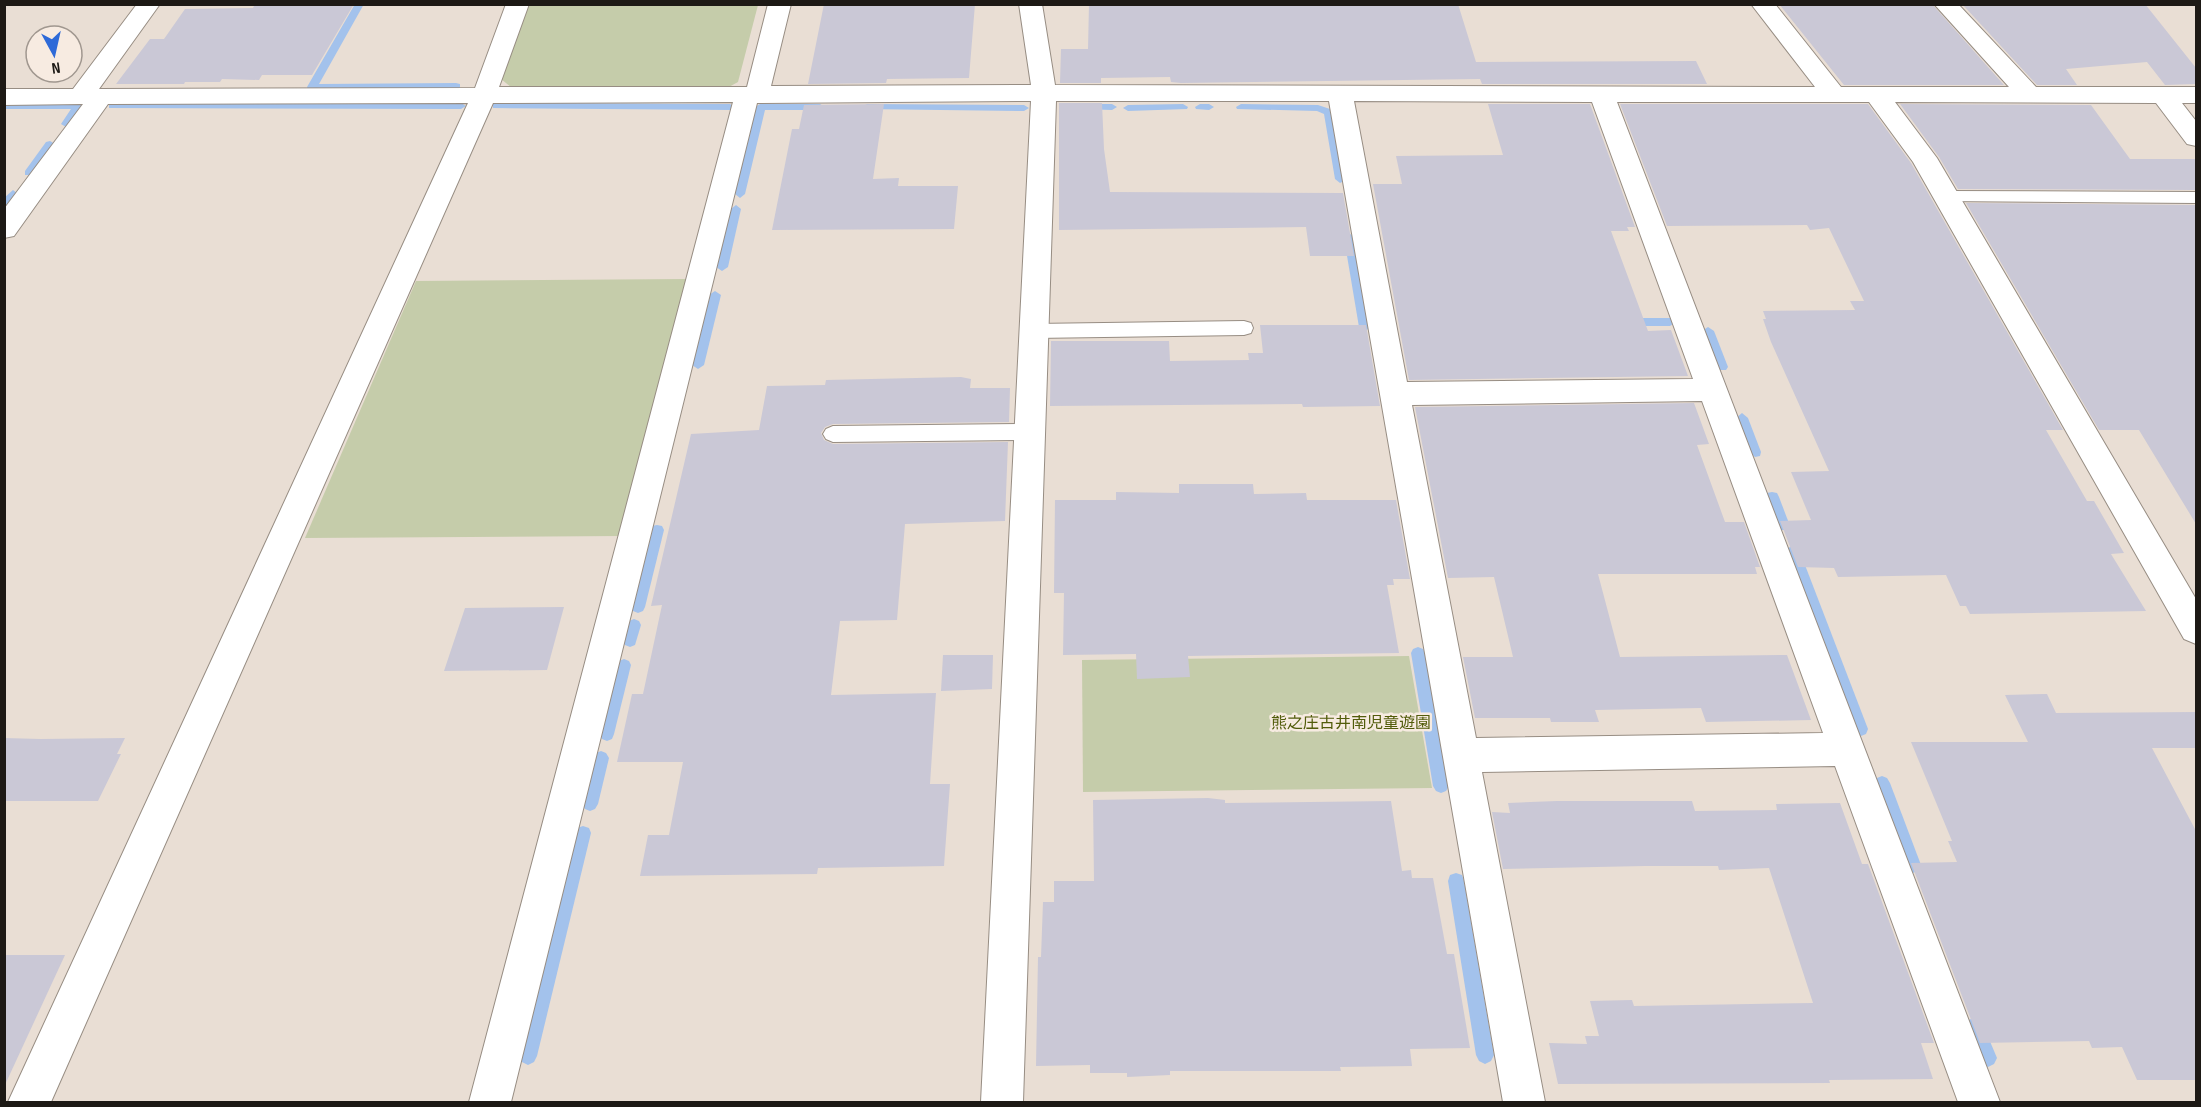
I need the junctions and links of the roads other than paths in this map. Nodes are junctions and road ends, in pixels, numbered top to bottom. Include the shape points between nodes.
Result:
1 (149, 4) edge
2 (518, 4) edge
3 (780, 4) edge
4 (1030, 4) edge
5 (1762, 4) edge
6 (1945, 4) edge
7 (1044, 93) junction
8 (2028, 93) junction
9 (1834, 94) junction
10 (1877, 94) junction
11 (752, 95) junction
12 (1340, 95) junction
13 (1602, 95) junction
14 (2163, 95) junction
15 (2196, 95) edge
16 (484, 96) junction
17 (4, 97) edge
18 (91, 97) junction
19 (2196, 138) edge
20 (1947, 197) junction
21 (2196, 198) edge
22 (4, 229) edge
23 (1244, 328) dead end
24 (1034, 331) junction
25 (1712, 390) junction
26 (1394, 394) junction
27 (1030, 432) junction
28 (833, 434) dead end
29 (2196, 629) edge
30 (1846, 749) junction
31 (1460, 755) junction
32 (28, 1102) edge
33 (490, 1102) edge
34 (1002, 1102) edge
35 (1524, 1102) edge
36 (1979, 1102) edge

1 - 18 street
2 - 16 street
3 - 11 street
4 - 7 street
5 - 9 street
6 - 8 street
7 - 11 street
7 - 12 street
7 - 24 street
8 - 10 street
8 - 14 street
9 - 10 street
9 - 13 street
10 - 20 street
11 - 16 street
11 - 33 street
12 - 13 street
12 - 26 street
13 - 25 street
14 - 15 street
14 - 19 street
16 - 18 street
16 - 32 street
17 - 18 street
18 - 22 street
20 - 21 lane
20 - 29 street
23 - 24 lane
24 - 27 street
25 - 26 street
25 - 30 street
26 - 31 street
27 - 28 lane
27 - 34 street
30 - 31 street
30 - 36 street
31 - 35 street

